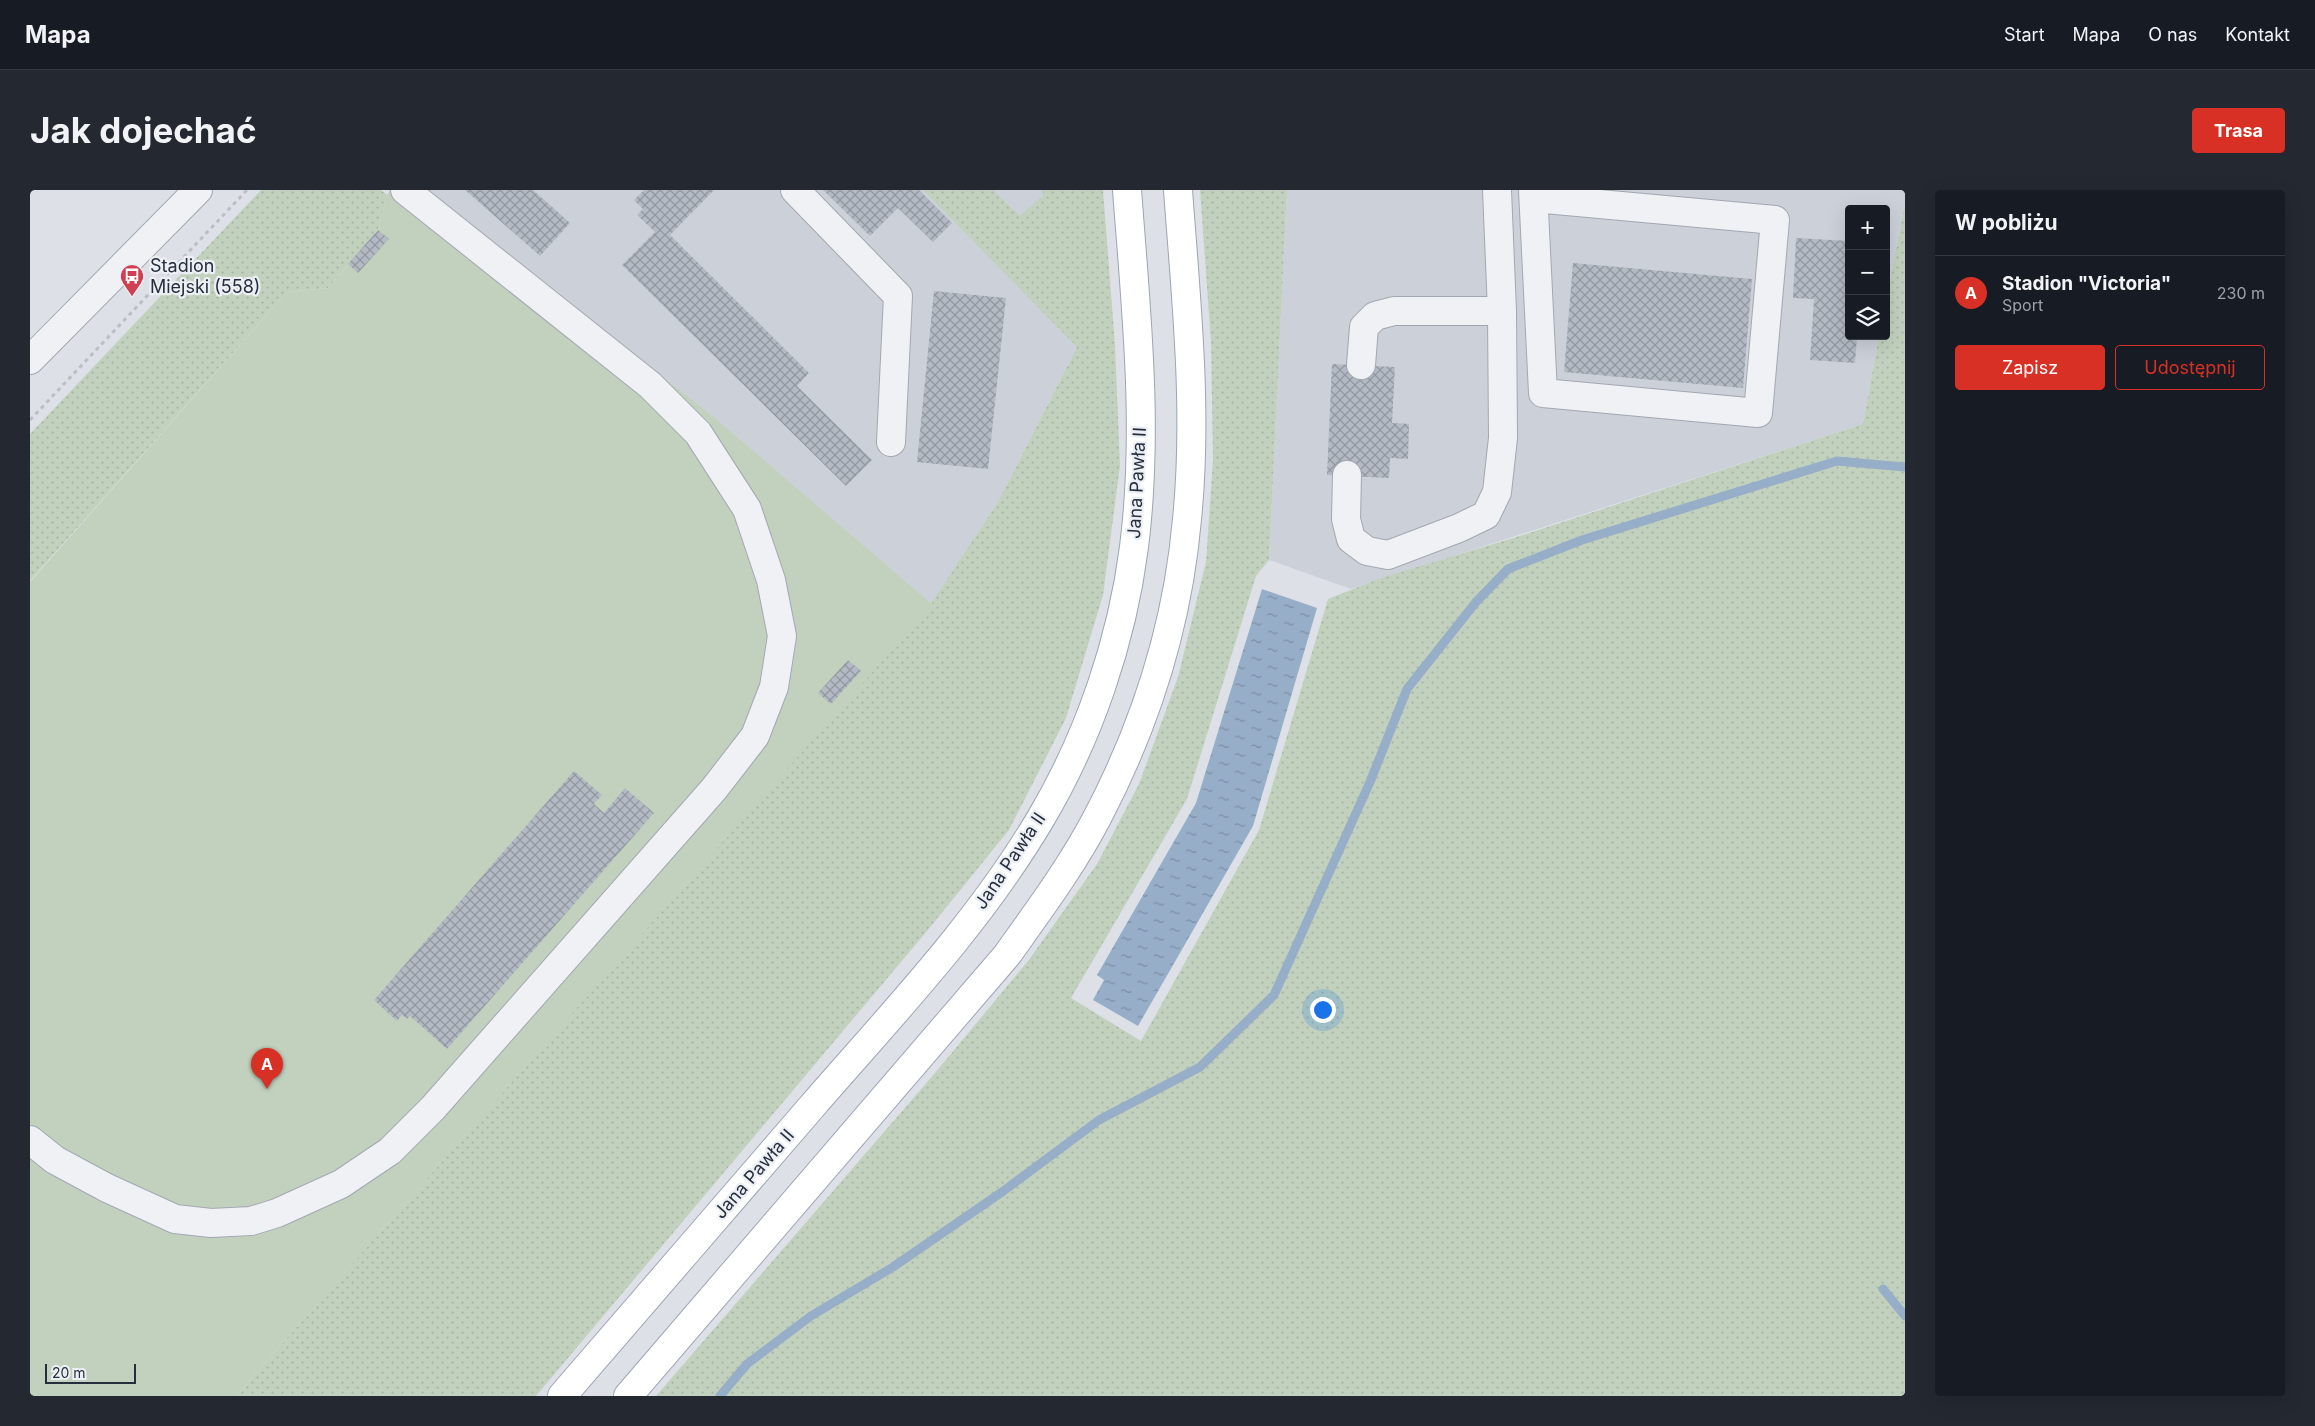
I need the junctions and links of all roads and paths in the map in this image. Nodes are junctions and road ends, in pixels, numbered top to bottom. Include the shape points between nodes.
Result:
1 (198, 190) edge
2 (248, 190) edge
3 (405, 190) edge
4 (796, 190) edge
5 (1128, 190) edge
6 (1178, 190) edge
7 (1497, 190) edge
8 (1534, 194) edge
9 (1502, 311) junction
10 (30, 360) edge
11 (1360, 365) dead end
12 (30, 420) edge
13 (891, 442) dead end
14 (1347, 476) dead end
15 (30, 1140) edge
16 (562, 1396) edge
17 (628, 1396) edge

1 - 10 street
2 - 12 path
3 - 15 street via 650,385 698,432 747,509 773,589 782,636 774,687 755,736 707,796 433,1108 390,1151 341,1184 251,1221 211,1224 175,1218 107,1188 55,1160
4 - 13 street via 898,296
5 - 16 main road, Jana Pawła II via 1140,384 1140,489 1134,550 1107,666 1071,760 1042,817 943,956
6 - 17 main road via 1189,358 1191,440 1188,518 1171,623 1132,745 1083,843 1052,893 1006,955
7 - 9 street
8 - 8 street via 1775,220 1758,413 1543,392
9 - 11 street via 1394,311 1376,316 1364,327
9 - 14 street via 1503,438 1497,492 1486,515 1388,554 1367,551 1352,539 1346,519

